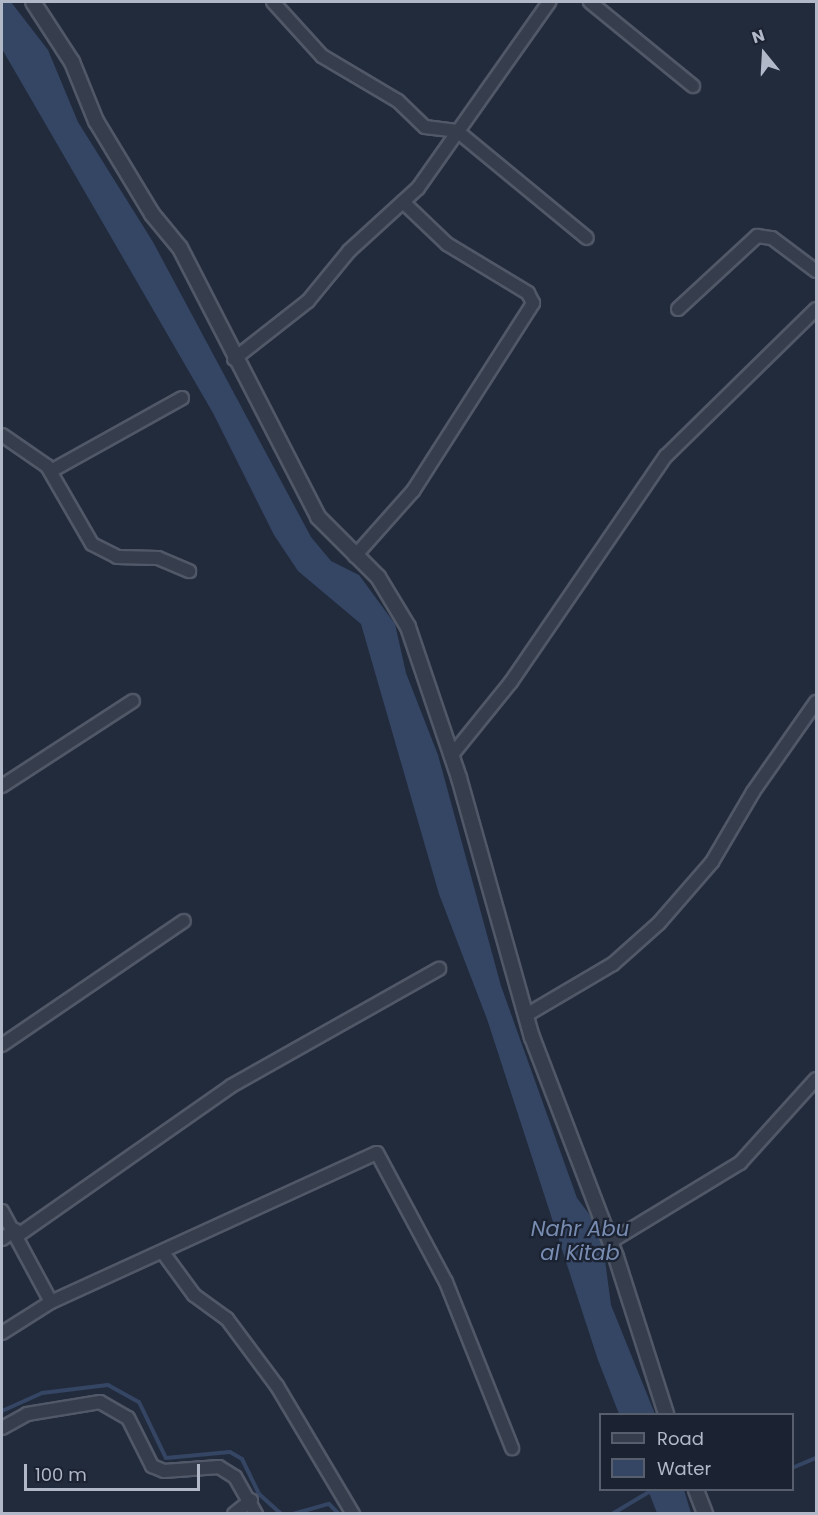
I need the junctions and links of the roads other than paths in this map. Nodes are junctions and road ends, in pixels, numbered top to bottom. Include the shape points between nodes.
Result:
1 (33, 2) edge
2 (273, 2) edge
3 (549, 2) edge
4 (590, 2) edge
5 (693, 86) dead end
6 (457, 130) junction
7 (404, 202) junction
8 (587, 238) dead end
9 (816, 271) edge
10 (678, 309) dead end
11 (816, 309) edge
12 (234, 359) junction
13 (182, 398) dead end
14 (2, 435) edge
15 (51, 471) junction
16 (355, 556) junction
17 (189, 571) dead end
18 (133, 701) dead end
19 (816, 702) edge
20 (451, 756) junction
21 (2, 786) edge
22 (184, 921) dead end
23 (439, 969) dead end
24 (528, 1014) junction
25 (2, 1045) edge
26 (816, 1079) edge
27 (2, 1211) edge
28 (16, 1233) junction
29 (2, 1239) edge
30 (610, 1242) junction
31 (164, 1254) junction
32 (51, 1302) junction
33 (2, 1333) edge
34 (666, 1413) edge
35 (2, 1428) edge
36 (512, 1448) dead end
37 (696, 1491) edge
38 (250, 1500) junction
39 (234, 1514) edge
40 (256, 1514) edge
41 (353, 1514) edge
42 (705, 1514) edge

1 - 12 street via 72,62 96,121 152,214 180,248
2 - 6 street via 322,56 398,101 425,127
3 - 6 street
4 - 5 street
6 - 7 street
6 - 8 street
7 - 12 street via 349,251 308,301
7 - 16 street via 447,244 528,293 533,303 413,491
9 - 10 street via 772,238 757,236
11 - 20 street via 666,456 511,682
12 - 16 street via 318,518
13 - 15 street
14 - 15 street via 32,452
15 - 17 street via 79,529 100,550 117,557 158,558
16 - 20 street via 390,593 408,627
18 - 21 street
19 - 24 street via 712,862 659,923 613,964
20 - 24 street
22 - 25 street
23 - 28 street via 231,1086
24 - 30 street via 532,1037
26 - 30 street via 740,1163
27 - 28 street
28 - 29 street
28 - 32 street
30 - 34 street
31 - 32 street
31 - 36 street via 377,1153 446,1282
31 - 41 street via 194,1295 227,1319 278,1386
32 - 33 street
35 - 38 street via 27,1414 100,1402 128,1418 152,1466 164,1472 219,1467 235,1478
37 - 42 street
38 - 39 street
38 - 40 street

